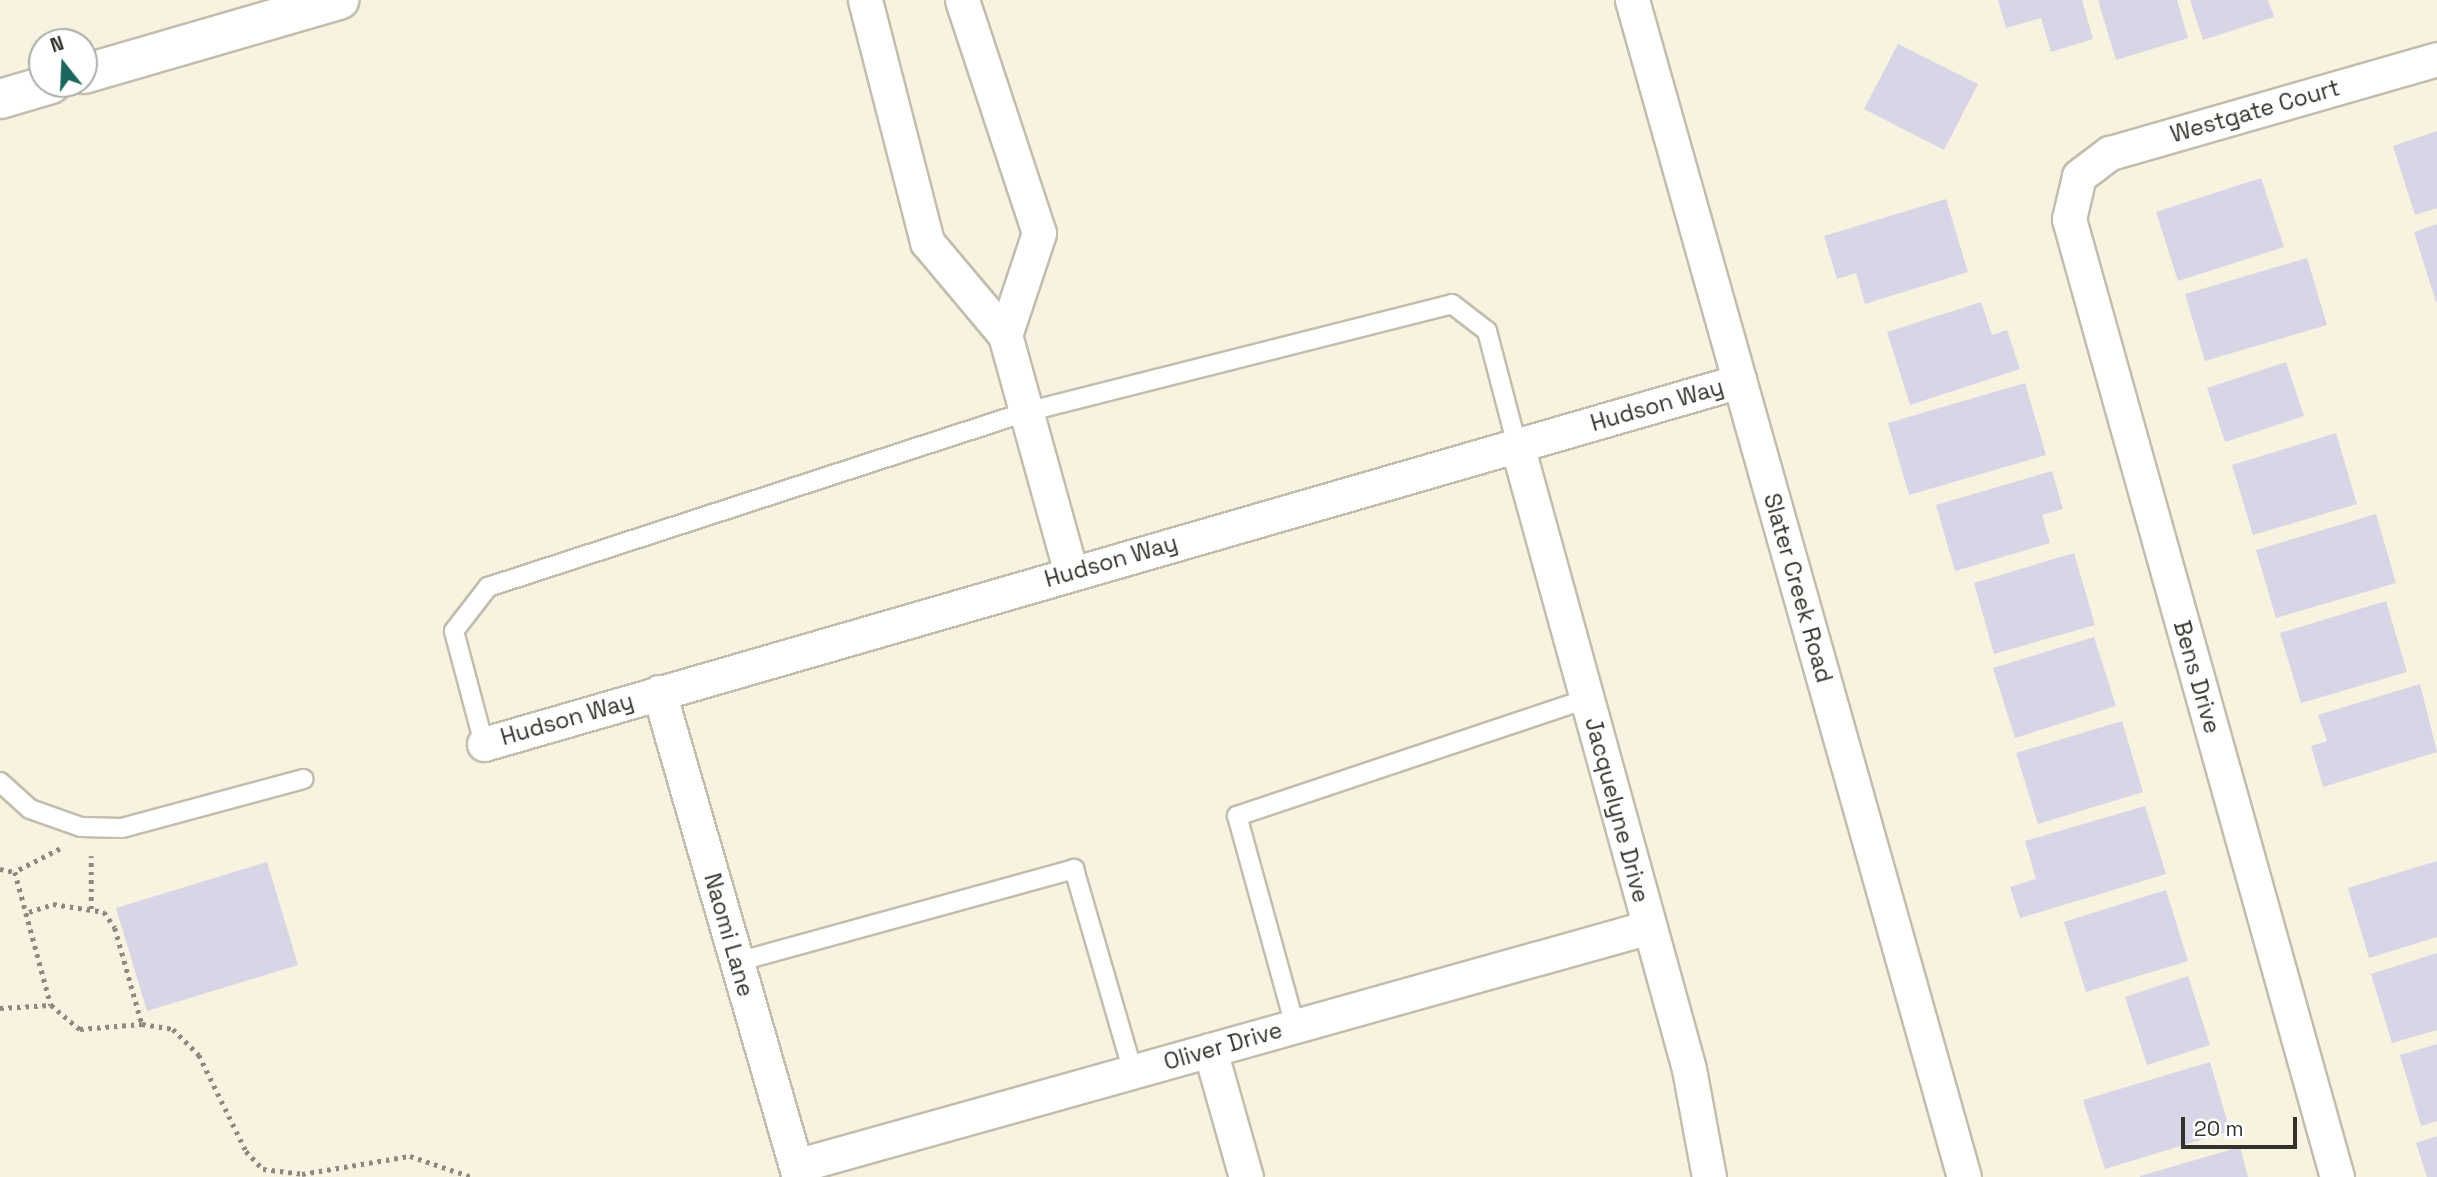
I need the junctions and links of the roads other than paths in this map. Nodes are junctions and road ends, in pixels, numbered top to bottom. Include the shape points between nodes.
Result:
1 (339, 0) edge
2 (865, 0) edge
3 (962, 0) edge
4 (1632, 0) edge
5 (2437, 59) edge
6 (98, 70) edge
7 (28, 91) edge
8 (0, 99) edge
9 (2079, 176) joint
10 (1005, 335) junction
11 (1740, 382) junction
12 (1026, 412) junction
13 (1517, 445) junction
14 (1071, 573) junction
15 (659, 692) junction
16 (1587, 699) junction
17 (484, 744) joint
18 (303, 779) dead end
19 (0, 782) edge
20 (1650, 927) junction
21 (737, 962) junction
22 (1295, 1026) junction
23 (1210, 1050) junction
24 (1133, 1072) junction
25 (798, 1172) edge
26 (1246, 1177) edge
27 (1709, 1177) edge
28 (1964, 1177) edge
29 (2337, 1177) edge

1 - 6 main road
2 - 10 street via 927,242
3 - 10 street via 1039,233
4 - 11 street, Slater Creek Road
5 - 9 street, Westgate Court via 2110,153
7 - 8 main road
9 - 29 street, Bens Drive via 2069,219
10 - 12 street
11 - 13 street, Hudson Way
11 - 28 street, Slater Creek Road
12 - 13 lane via 1452,304 1487,331
12 - 14 street
12 - 17 lane via 488,587 454,631
13 - 14 street, Hudson Way
13 - 16 street, Jacquelyne Drive
14 - 15 street, Hudson Way
15 - 17 street, Hudson Way
15 - 21 street, Naomi Lane
16 - 20 street, Jacquelyne Drive
16 - 22 lane via 1237,816
18 - 19 lane via 122,828 80,827 30,809
20 - 22 street, Oliver Drive
20 - 27 street, Jacquelyne Drive via 1689,1069
21 - 24 lane via 1074,869
21 - 25 street, Naomi Lane
22 - 23 street, Oliver Drive
23 - 24 street, Oliver Drive
23 - 26 street
24 - 25 street, Oliver Drive

